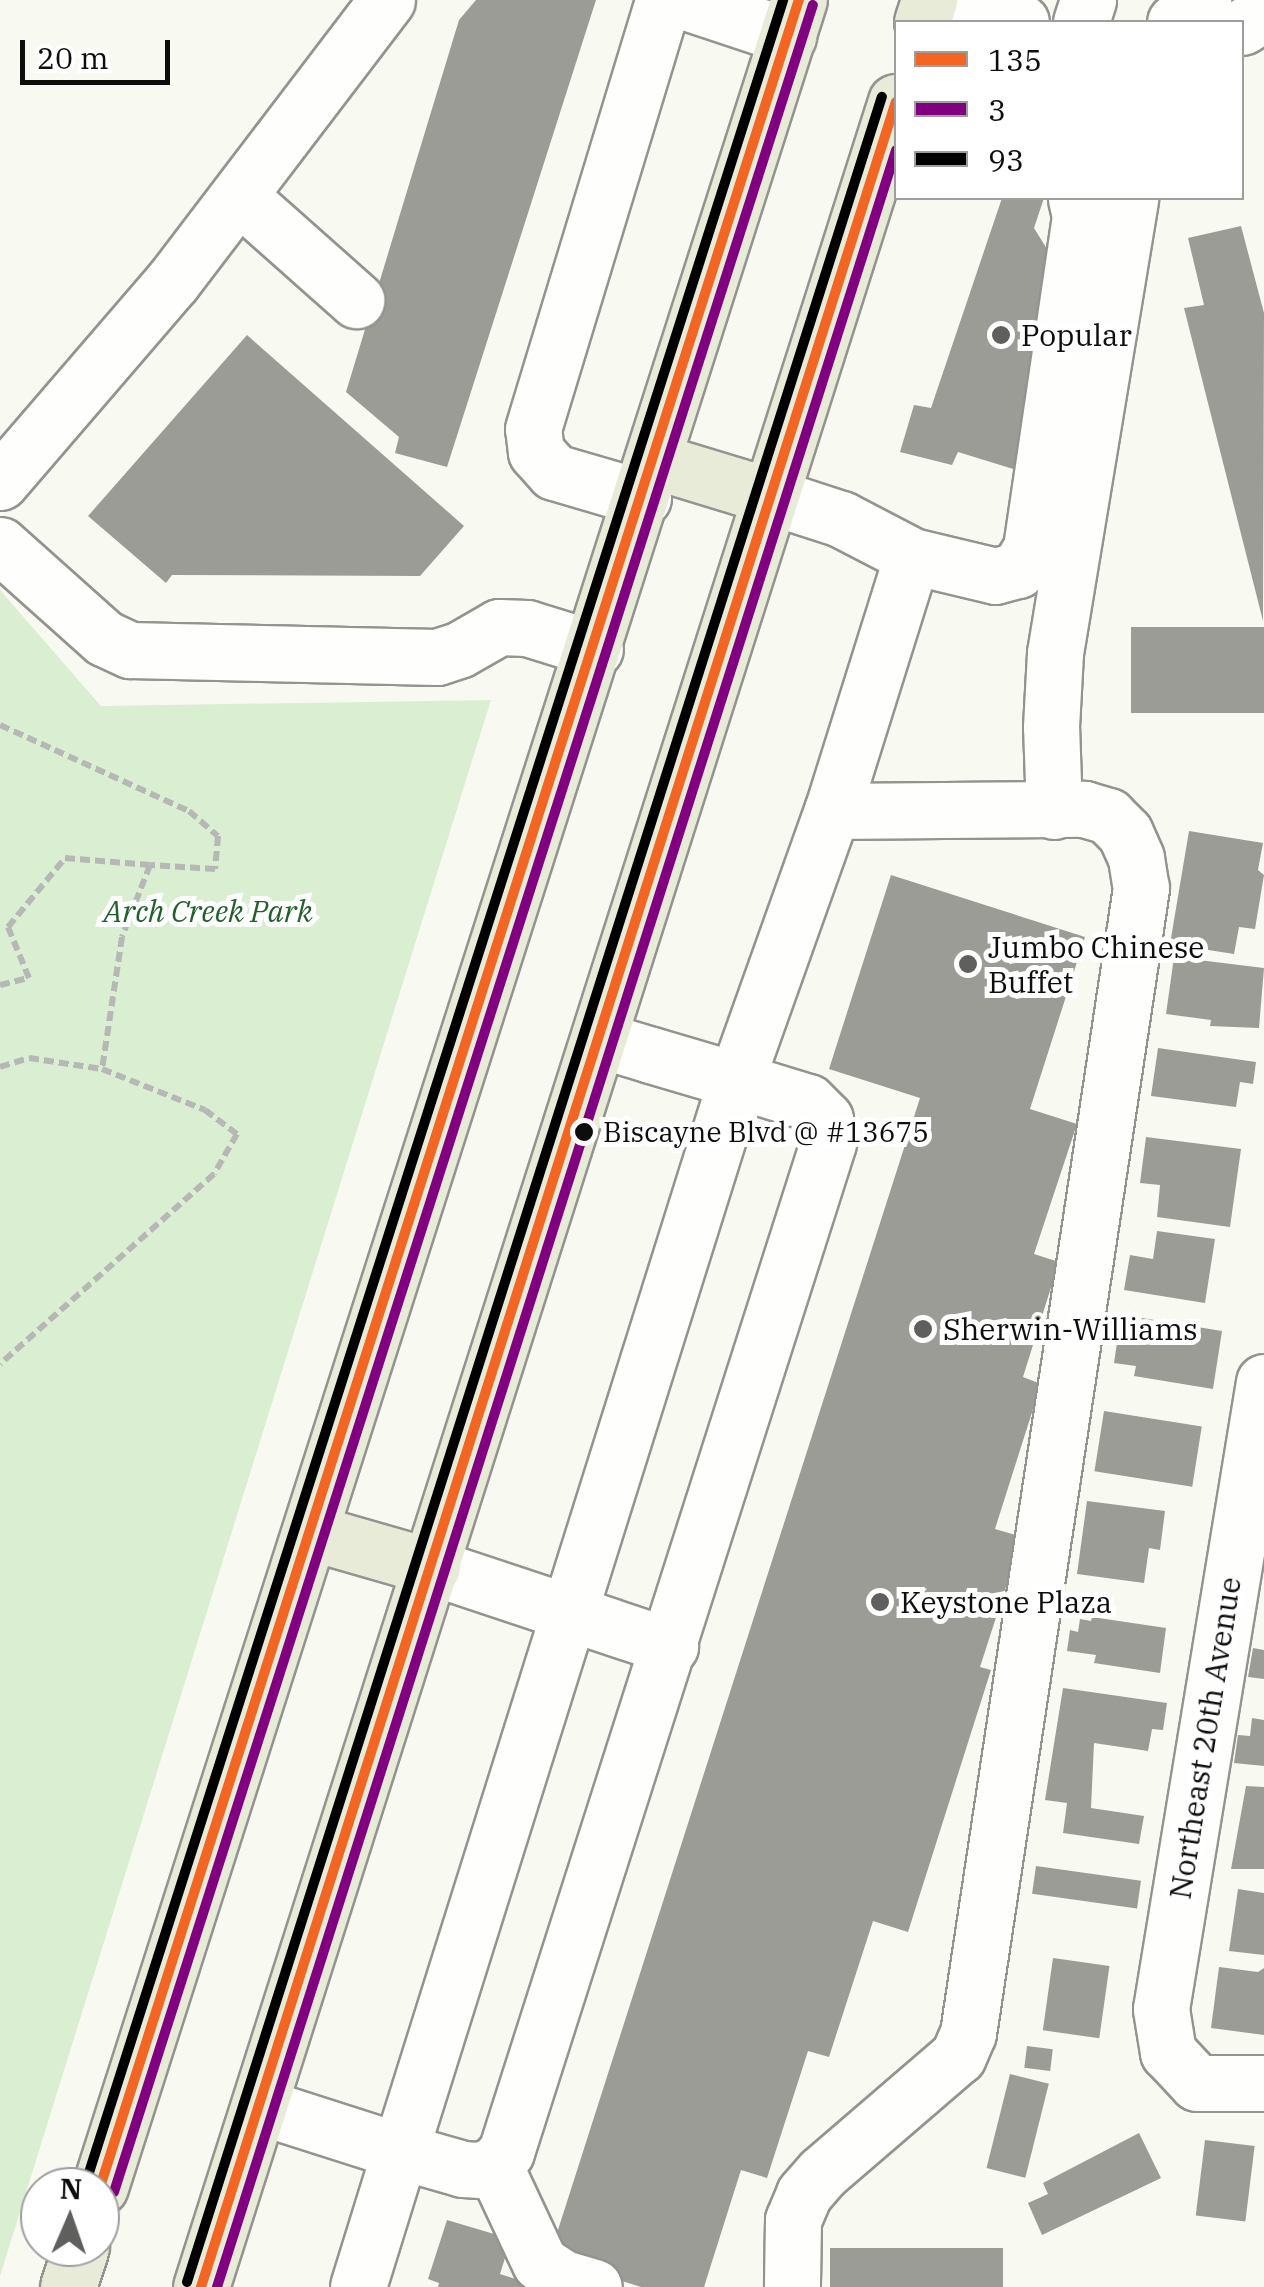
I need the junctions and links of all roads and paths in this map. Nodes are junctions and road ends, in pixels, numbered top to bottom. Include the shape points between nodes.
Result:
1 (387, 0) edge
2 (663, 0) edge
3 (680, 0) edge
4 (945, 0) edge
5 (1203, 0) edge
6 (794, 18) edge
7 (1014, 20) edge
8 (1178, 20) edge
9 (894, 115) edge
10 (240, 196) junction
11 (1076, 200) edge
12 (1130, 200) edge
13 (356, 300) dead end
14 (649, 480) junction
15 (0, 482) edge
16 (770, 496) junction
17 (0, 545) edge
18 (912, 556) junction
19 (595, 649) junction
20 (0, 725) edge
21 (1054, 811) junction
22 (832, 812) junction
23 (150, 865) junction
24 (0, 985) edge
25 (601, 1040) junction
26 (0, 1066) edge
27 (102, 1069) junction
28 (736, 1080) junction
29 (0, 1364) edge
30 (1264, 1382) edge
31 (310, 1532) junction
32 (432, 1567) junction
33 (572, 1613) junction
34 (670, 1646) junction
35 (1264, 2083) edge
36 (262, 2107) junction
37 (400, 2150) junction
38 (494, 2165) junction
39 (106, 2167) edge
40 (201, 2287) edge
41 (358, 2287) edge
42 (594, 2287) edge
43 (792, 2287) edge

1 - 10 street
2 - 14 street via 532,429 536,452 554,472
3 - 6 street
4 - 7 street
5 - 8 street
6 - 14 main road
9 - 16 main road
10 - 13 street
10 - 15 street
11 - 18 street via 1080,216 1030,548 1018,570 995,576
12 - 21 street via 1056,653 1050,727
14 - 16 main road
14 - 19 main road
16 - 18 street via 841,519
16 - 25 main road
17 - 19 street via 104,638 130,650 437,657 498,626
18 - 22 street
19 - 31 main road
20 - 23 path via 190,812 218,836 214,869
21 - 22 street
21 - 43 street via 1108,816 1125,833 1141,888 968,2033 958,2056 804,2194 793,2220
22 - 28 street
23 - 24 path via 65,858 8,927 29,978
23 - 27 path via 122,937
25 - 28 street
25 - 32 main road
26 - 27 path via 29,1058
27 - 29 path via 204,1110 237,1134 214,1174
28 - 33 street
28 - 34 street via 808,1102 825,1119 828,1142
30 - 35 street, Northeast 20th Avenue via 1161,2009 1168,2052 1198,2083
31 - 32 main road
31 - 39 main road
32 - 33 street
32 - 36 main road
33 - 34 street
33 - 37 street
34 - 38 street via 506,2152
36 - 37 street
36 - 40 main road
37 - 38 street via 463,2168
37 - 41 street
38 - 42 street via 540,2263

